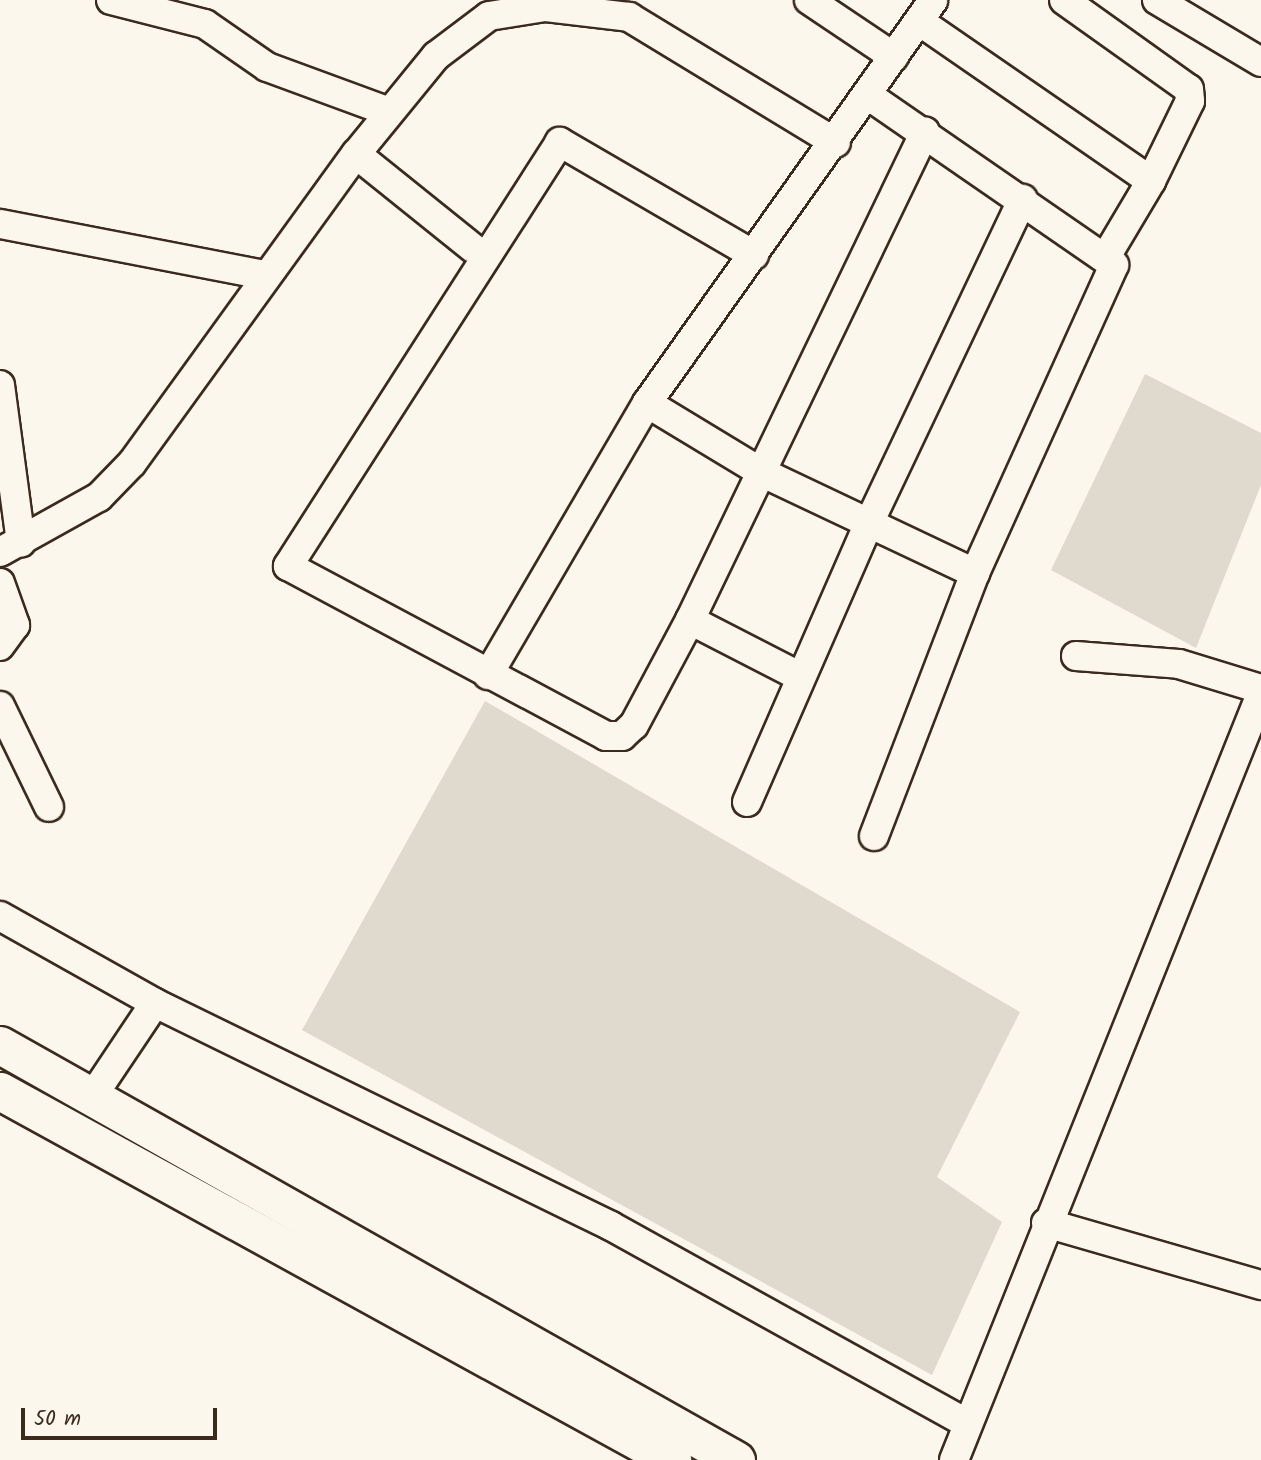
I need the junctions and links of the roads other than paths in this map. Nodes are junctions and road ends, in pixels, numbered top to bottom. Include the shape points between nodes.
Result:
1 (111, 0) edge
2 (808, 0) edge
3 (1064, 0) edge
4 (1157, 0) edge
5 (926, 10) edge
6 (894, 57) junction
7 (1261, 62) edge
8 (867, 94) junction
9 (389, 112) junction
10 (925, 132) junction
11 (836, 143) junction
12 (356, 154) junction
13 (1151, 181) junction
14 (1023, 199) junction
15 (0, 224) edge
16 (473, 248) dead end
17 (754, 255) junction
18 (1107, 255) junction
19 (266, 275) junction
20 (0, 385) edge
21 (647, 403) junction
22 (761, 472) junction
23 (867, 525) junction
24 (10, 548) edge
25 (975, 573) junction
26 (0, 583) edge
27 (690, 620) junction
28 (0, 646) edge
29 (1076, 656) dead end
30 (488, 675) junction
31 (799, 676) junction
32 (1261, 692) edge
33 (0, 706) edge
34 (747, 802) dead end
35 (49, 807) dead end
36 (874, 836) dead end
37 (0, 916) edge
38 (155, 1003) junction
39 (0, 1045) edge
40 (0, 1091) edge
41 (92, 1097) junction
42 (1046, 1223) junction
43 (1261, 1285) edge
44 (966, 1423) junction
45 (672, 1460) edge
46 (736, 1460) edge
47 (954, 1460) edge

1 - 9 street via 205,24 267,67
2 - 6 street
3 - 13 street via 1189,89 1190,101
4 - 7 street
5 - 6 street
5 - 13 street
6 - 8 street
8 - 10 street
8 - 11 street
9 - 11 street via 436,56 489,16 545,7 629,17
9 - 12 street
10 - 14 street
10 - 22 street
11 - 17 street
12 - 16 street
12 - 19 street
13 - 18 street
14 - 18 street
14 - 23 street
15 - 19 street
17 - 21 street
17 - 30 street via 559,142 288,566
18 - 25 street via 1112,272
19 - 24 street via 132,463 99,497
20 - 24 street
21 - 22 street
21 - 30 street
22 - 23 street
22 - 27 street
23 - 25 street
23 - 31 street
25 - 36 street
26 - 28 street via 15,625
27 - 30 street via 634,725 622,736 606,736
27 - 31 street
29 - 32 street via 1179,664
31 - 34 street
32 - 42 street
33 - 35 street
37 - 38 street
38 - 41 street
38 - 44 street via 611,1226
39 - 41 main road
40 - 45 main road
41 - 46 main road
42 - 43 street
42 - 44 street
44 - 47 street

